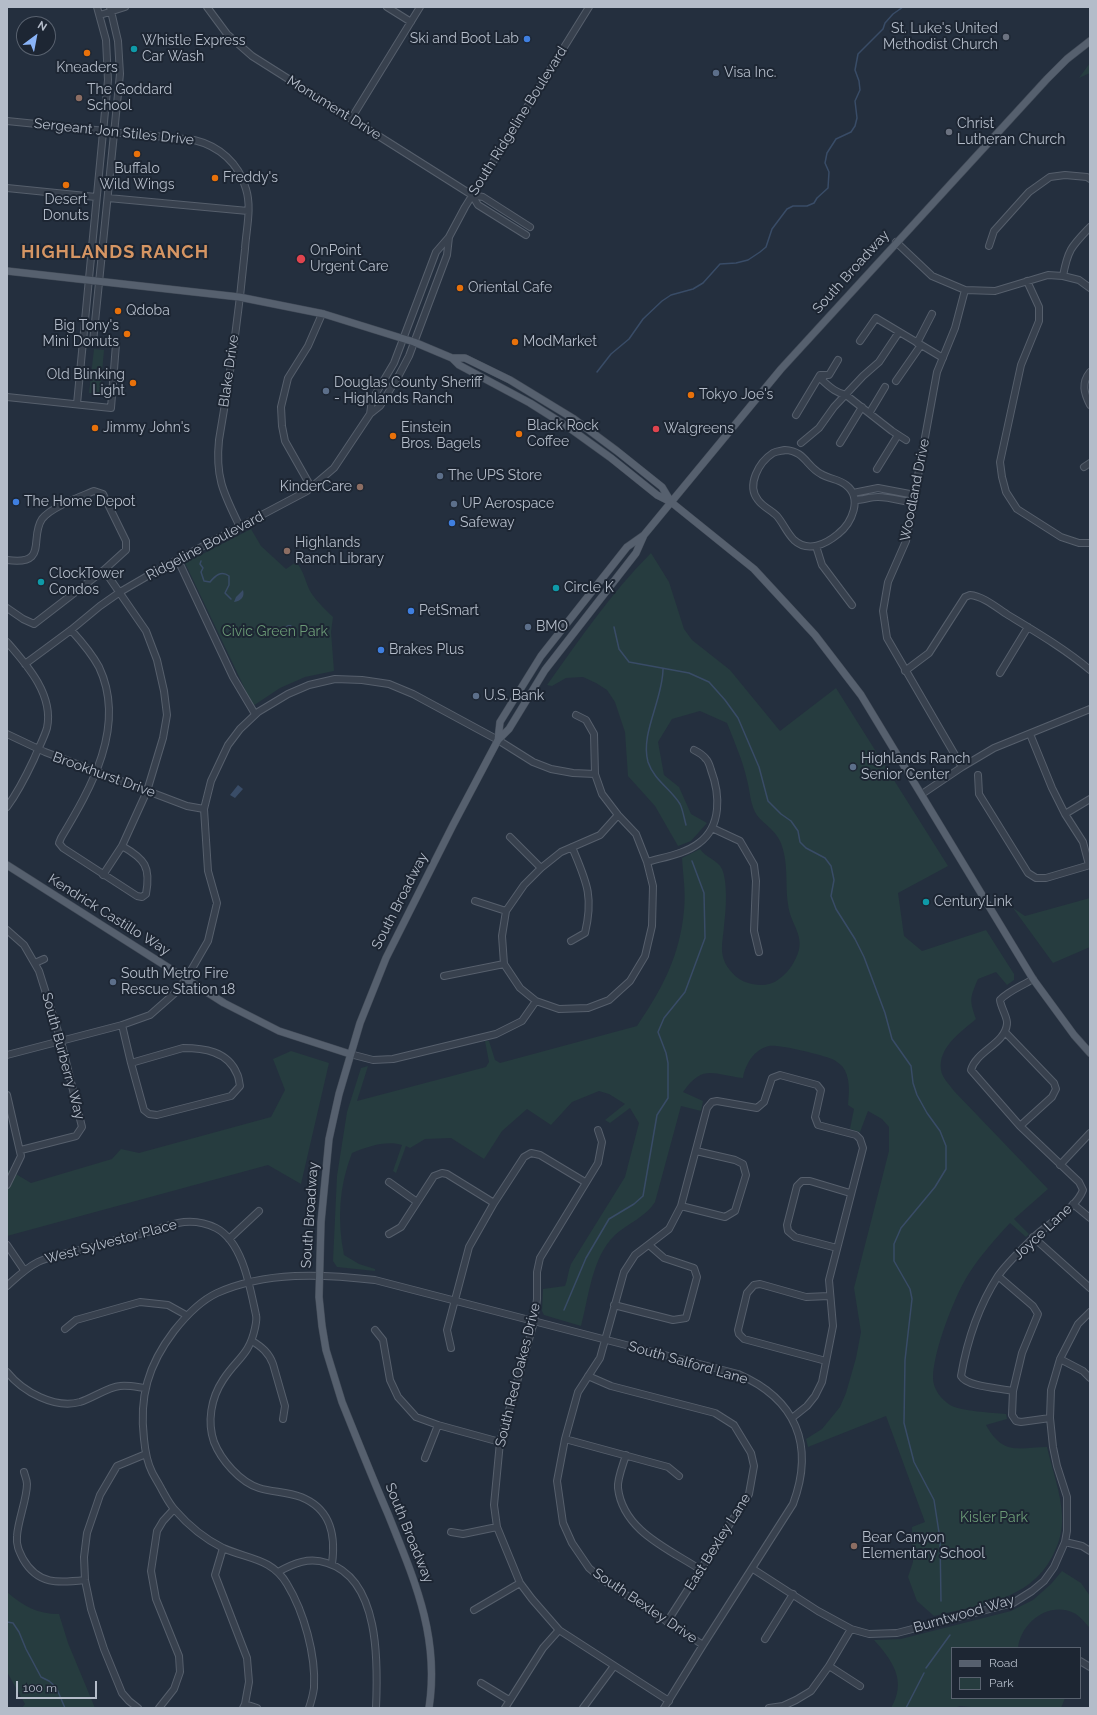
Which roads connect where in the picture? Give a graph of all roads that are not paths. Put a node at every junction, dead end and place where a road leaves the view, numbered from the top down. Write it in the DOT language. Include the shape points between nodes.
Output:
graph roads {
  1 [pos="97,7"];
  2 [pos="125,7"];
  3 [pos="207,7"];
  4 [pos="387,7"];
  5 [pos="420,7"];
  6 [pos="589,7"];
  7 [pos="110,10"];
  8 [pos="100,15"];
  9 [pos="411,22"];
  10 [pos="1090,41"];
  11 [pos="351,119"];
  12 [pos="7,121"];
  13 [pos="103,130"];
  14 [pos="115,131"];
  15 [pos="1090,179"];
  16 [pos="7,188"];
  17 [pos="472,195"];
  18 [pos="96,197"];
  19 [pos="108,198"];
  20 [pos="248,211"];
  21 [pos="530,227"];
  22 [pos="1090,227"];
  23 [pos="526,235"];
  24 [pos="449,237"];
  25 [pos="896,242"];
  26 [pos="988,246"];
  27 [pos="7,271"];
  28 [pos="1063,276"];
  29 [pos="87,280"];
  30 [pos="100,281"];
  31 [pos="1027,281"];
  32 [pos="1090,288"];
  33 [pos="965,290"];
  34 [pos="239,297"];
  35 [pos="322,314"];
  36 [pos="932,314"];
  37 [pos="899,332"];
  38 [pos="404,339"];
  39 [pos="860,341"];
  40 [pos="93,342"];
  41 [pos="414,342"];
  42 [pos="116,344"];
  43 [pos="919,344"];
  44 [pos="943,358"];
  45 [pos="838,360"];
  46 [pos="1090,372"];
  47 [pos="824,375"];
  48 [pos="896,381"];
  49 [pos="885,387"];
  50 [pos="846,395"];
  51 [pos="7,397"];
  52 [pos="77,404"];
  53 [pos="1090,405"];
  54 [pos="862,407"];
  55 [pos="870,412"];
  56 [pos="370,414"];
  57 [pos="796,415"];
  58 [pos="898,435"];
  59 [pos="906,440"];
  60 [pos="801,443"];
  61 [pos="840,443"];
  62 [pos="1090,463"];
  63 [pos="1084,467"];
  64 [pos="877,469"];
  65 [pos="311,487"];
  66 [pos="915,495"];
  67 [pos="854,497"];
  68 [pos="671,502"];
  69 [pos="914,503"];
  70 [pos="240,527"];
  71 [pos="644,535"];
  72 [pos="1090,543"];
  73 [pos="816,546"];
  74 [pos="7,560"];
  75 [pos="178,560"];
  76 [pos="104,570"];
  77 [pos="120,592"];
  78 [pos="852,605"];
  79 [pos="7,608"];
  80 [pos="1028,627"];
  81 [pos="71,630"];
  82 [pos="7,642"];
  83 [pos="25,664"];
  84 [pos="904,670"];
  85 [pos="1090,670"];
  86 [pos="1000,673"];
  87 [pos="1090,709"];
  88 [pos="255,714"];
  89 [pos="576,715"];
  90 [pos="7,734"];
  91 [pos="1030,734"];
  92 [pos="498,740"];
  93 [pos="38,749"];
  94 [pos="694,750"];
  95 [pos="962,767"];
  96 [pos="95,771"];
  97 [pos="595,774"];
  98 [pos="978,775"];
  99 [pos="147,791"];
  100 [pos="922,794"];
  101 [pos="1090,799"];
  102 [pos="7,807"];
  103 [pos="204,809"];
  104 [pos="1065,814"];
  105 [pos="618,815"];
  106 [pos="712,828"];
  107 [pos="510,837"];
  108 [pos="122,846"];
  109 [pos="572,847"];
  110 [pos="647,862"];
  111 [pos="7,865"];
  112 [pos="1089,865"];
  113 [pos="541,868"];
  114 [pos="103,875"];
  115 [pos="475,901"];
  116 [pos="506,912"];
  117 [pos="7,930"];
  118 [pos="571,941"];
  119 [pos="759,952"];
  120 [pos="44,959"];
  121 [pos="35,963"];
  122 [pos="504,964"];
  123 [pos="444,976"];
  124 [pos="186,979"];
  125 [pos="1033,979"];
  126 [pos="536,1001"];
  127 [pos="122,1025"];
  128 [pos="1005,1032"];
  129 [pos="61,1041"];
  130 [pos="1090,1053"];
  131 [pos="350,1054"];
  132 [pos="7,1055"];
  133 [pos="131,1063"];
  134 [pos="7,1095"];
  135 [pos="1020,1126"];
  136 [pos="598,1130"];
  137 [pos="1090,1133"];
  138 [pos="21,1150"];
  139 [pos="696,1151"];
  140 [pos="1060,1165"];
  141 [pos="388,1182"];
  142 [pos="585,1182"];
  143 [pos="7,1185"];
  144 [pos="850,1193"];
  145 [pos="417,1202"];
  146 [pos="494,1203"];
  147 [pos="1073,1204"];
  148 [pos="681,1206"];
  149 [pos="259,1211"];
  150 [pos="1090,1218"];
  151 [pos="389,1234"];
  152 [pos="1033,1237"];
  153 [pos="229,1239"];
  154 [pos="649,1244"];
  155 [pos="7,1246"];
  156 [pos="837,1248"];
  157 [pos="24,1270"];
  158 [pos="319,1276"];
  159 [pos="998,1276"];
  160 [pos="248,1282"];
  161 [pos="7,1286"];
  162 [pos="1090,1288"];
  163 [pos="829,1296"];
  164 [pos="454,1301"];
  165 [pos="614,1305"];
  166 [pos="1090,1312"];
  167 [pos="186,1315"];
  168 [pos="534,1322"];
  169 [pos="65,1329"];
  170 [pos="375,1330"];
  171 [pos="605,1340"];
  172 [pos="252,1341"];
  173 [pos="451,1348"];
  174 [pos="1060,1359"];
  175 [pos="826,1361"];
  176 [pos="7,1372"];
  177 [pos="588,1376"];
  178 [pos="1090,1378"];
  179 [pos="145,1388"];
  180 [pos="1013,1390"];
  181 [pos="792,1418"];
  182 [pos="1050,1418"];
  183 [pos="283,1419"];
  184 [pos="438,1425"];
  185 [pos="565,1439"];
  186 [pos="500,1442"];
  187 [pos="146,1454"];
  188 [pos="626,1455"];
  189 [pos="425,1458"];
  190 [pos="24,1472"];
  191 [pos="679,1476"];
  192 [pos="174,1509"];
  193 [pos="497,1527"];
  194 [pos="451,1532"];
  195 [pos="1065,1542"];
  196 [pos="223,1548"];
  197 [pos="1090,1551"];
  198 [pos="332,1564"];
  199 [pos="753,1569"];
  200 [pos="701,1570"];
  201 [pos="278,1572"];
  202 [pos="85,1580"];
  203 [pos="520,1583"];
  204 [pos="793,1594"];
  205 [pos="474,1610"];
  206 [pos="667,1622"];
  207 [pos="851,1629"];
  208 [pos="559,1630"];
  209 [pos="765,1639"];
  210 [pos="703,1645"];
  211 [pos="1081,1662"];
  212 [pos="614,1666"];
  213 [pos="829,1666"];
  214 [pos="1090,1667"];
  215 [pos="481,1683"];
  216 [pos="860,1686"];
  217 [pos="510,1700"];
  218 [pos="669,1701"];
  219 [pos="244,1706"];
  220 [pos="783,1707"];
  221 [pos="138,1708"];
  222 [pos="158,1708"];
  223 [pos="258,1708"];
  224 [pos="309,1708"];
  225 [pos="376,1708"];
  226 [pos="428,1708"];
  227 [pos="505,1708"];
  228 [pos="583,1708"];
  229 [pos="664,1708"];
  230 [pos="769,1708"];
  1 -- 8 [label="street"];
  2 -- 7 [label="street"];
  3 -- 11 [label="street, Monument Drive" via="222,30 243,50"];
  4 -- 9 [label="street"];
  5 -- 9 [label="street"];
  6 -- 17 [label="street, South Ridgeline Boulevard"];
  7 -- 8 [label="street"];
  7 -- 14 [label="street" via="120,63"];
  8 -- 13 [label="street" via="108,64"];
  9 -- 11 [label="street"];
  10 -- 25 [label="main road, South Broadway" via="1046,79"];
  11 -- 17 [label="street, Monument Drive"];
  12 -- 13 [label="street, Sergeant Jon Stiles Drive"];
  13 -- 14 [label="street, Sergeant Jon Stiles Drive"];
  13 -- 18 [label="street"];
  14 -- 19 [label="street"];
  14 -- 20 [label="street, Sergeant Jon Stiles Drive" via="194,140 217,149 228,157 242,178 248,196"];
  15 -- 26 [label="street" via="1065,175 1050,177 1029,192 999,225"];
  16 -- 18 [label="street"];
  17 -- 21 [label="street, Monument Drive" via="483,197"];
  17 -- 23 [label="street, Monument Drive" via="478,205"];
  17 -- 24 [label="street, South Ridgeline Boulevard"];
  18 -- 29 [label="street"];
  19 -- 20 [label="street"];
  19 -- 30 [label="street"];
  20 -- 34 [label="street, Blake Drive"];
  22 -- 28 [label="street" via="1071,247"];
  24 -- 38 [label="street, South Ridgeline Boulevard" via="436,252"];
  24 -- 41 [label="street, South Ridgeline Boulevard" via="447,255"];
  25 -- 33 [label="street" via="932,276"];
  25 -- 68 [label="main road, South Broadway" via="781,369"];
  27 -- 29 [label="main road"];
  28 -- 31 [label="street" via="1048,275"];
  28 -- 32 [label="street" via="1079,280"];
  29 -- 30 [label="main road"];
  29 -- 52 [label="street"];
  30 -- 34 [label="main road"];
  30 -- 40 [label="street"];
  31 -- 33 [label="street" via="995,291"];
  31 -- 72 [label="street" via="1038,307 1039,320 1021,366 1000,462 1002,477 1006,492 1018,509 1061,537 1079,543"];
  33 -- 44 [label="street, Woodland Drive" via="955,328"];
  34 -- 35 [label="main road"];
  34 -- 70 [label="street, Blake Drive" via="218,463 221,487"];
  35 -- 38 [label="main road"];
  35 -- 65 [label="street" via="308,346 288,378 281,413 283,434 287,444"];
  36 -- 43 [label="street"];
  37 -- 39 [label="street" via="876,318"];
  37 -- 43 [label="street"];
  37 -- 50 [label="street" via="879,362"];
  38 -- 41 [label="main road"];
  38 -- 56 [label="street, Ridgeline Boulevard" via="391,369 372,400"];
  41 -- 56 [label="street, Ridgeline Boulevard" via="400,375 380,406"];
  41 -- 68 [label="main road" via="452,358 459,365 512,392 568,427 657,495"];
  42 -- 52 [label="street" via="110,408"];
  43 -- 44 [label="street"];
  43 -- 48 [label="street"];
  44 -- 66 [label="street, Woodland Drive" via="937,372"];
  45 -- 47 [label="street"];
  46 -- 53 [label="street" via="1085,379 1085,395"];
  47 -- 50 [label="street" via="822,380 830,388"];
  47 -- 57 [label="street"];
  49 -- 55 [label="street"];
  50 -- 54 [label="street"];
  50 -- 60 [label="street" via="819,428"];
  51 -- 52 [label="street"];
  54 -- 55 [label="street"];
  54 -- 61 [label="street"];
  55 -- 58 [label="street"];
  56 -- 65 [label="street, Ridgeline Boulevard" via="334,468"];
  58 -- 59 [label="street"];
  58 -- 64 [label="street"];
  62 -- 63 [label="street"];
  65 -- 70 [label="street, Ridgeline Boulevard"];
  66 -- 67 [label="street" via="878,488"];
  66 -- 69 [label="street, Woodland Drive"];
  67 -- 69 [label="street" via="880,497"];
  67 -- 73 [label="street" via="855,509 841,532"];
  67 -- 73 [label="street" via="846,485 822,475 802,456 790,450 774,453 756,474 753,491 758,500 776,515 794,540 806,546"];
  68 -- 71 [label="main road, South Broadway"];
  68 -- 100 [label="main road" via="754,569 815,635 861,695"];
  69 -- 84 [label="street, Woodland Drive" via="906,541 888,582 883,611 887,638"];
  70 -- 75 [label="street, Ridgeline Boulevard"];
  71 -- 92 [label="main road, South Broadway" via="636,553 545,670 509,729"];
  71 -- 92 [label="main road, South Broadway" via="627,547 541,656 500,722"];
  73 -- 78 [label="street" via="822,565"];
  74 -- 76 [label="street" via="15,562 29,559 36,550 41,520 49,512 94,491 103,494 126,541 126,550"];
  75 -- 77 [label="street, Ridgeline Boulevard"];
  75 -- 88 [label="street" via="233,677"];
  76 -- 77 [label="street"];
  76 -- 79 [label="street" via="34,624"];
  77 -- 81 [label="street, Ridgeline Boulevard"];
  77 -- 99 [label="street" via="146,631 157,660 164,690 167,715"];
  80 -- 84 [label="street" via="981,598 970,595 965,597 929,653"];
  80 -- 85 [label="street"];
  80 -- 86 [label="street"];
  81 -- 83 [label="street, Ridgeline Boulevard"];
  81 -- 96 [label="street" via="98,666 106,686 109,730"];
  82 -- 83 [label="street"];
  83 -- 93 [label="street" via="44,692 48,715"];
  84 -- 95 [label="street, Woodland Drive"];
  87 -- 91 [label="street"];
  88 -- 92 [label="street" via="276,700 309,685 335,680 362,680 389,684 414,694"];
  88 -- 103 [label="street" via="240,729 218,763"];
  89 -- 97 [label="street" via="586,720 594,734"];
  90 -- 93 [label="street, Brookhurst Drive"];
  91 -- 95 [label="street" via="994,748"];
  91 -- 104 [label="street"];
  92 -- 97 [label="street" via="533,762 551,769"];
  92 -- 131 [label="main road, South Broadway" via="386,958"];
  93 -- 96 [label="street, Brookhurst Drive"];
  93 -- 102 [label="street" via="24,780"];
  94 -- 106 [label="street" via="707,759 714,779 717,795"];
  95 -- 100 [label="street"];
  96 -- 99 [label="street, Brookhurst Drive"];
  96 -- 114 [label="street" via="85,798 59,843"];
  97 -- 105 [label="street" via="602,794"];
  98 -- 112 [label="street" via="979,794 1028,873 1036,878 1046,878"];
  99 -- 103 [label="street, Brookhurst Drive" via="187,806"];
  99 -- 108 [label="street"];
  100 -- 125 [label="main road"];
  101 -- 104 [label="street"];
  103 -- 124 [label="street" via="208,871 217,904 208,941"];
  104 -- 112 [label="street" via="1083,842"];
  105 -- 109 [label="street" via="600,835"];
  105 -- 110 [label="street" via="636,834"];
  106 -- 110 [label="street" via="692,848"];
  106 -- 119 [label="street" via="740,841 754,865 754,931"];
  107 -- 113 [label="street"];
  108 -- 114 [label="street"];
  108 -- 114 [label="street" via="143,860 148,880 146,894 142,897 137,896"];
  109 -- 113 [label="street" via="561,852"];
  109 -- 118 [label="street" via="588,886 590,914 585,933"];
  110 -- 126 [label="street" via="653,886 652,926 645,956 630,981 610,1000 588,1008 560,1009"];
  111 -- 124 [label="main road, Kendrick Castillo Way"];
  113 -- 116 [label="street" via="524,884"];
  115 -- 116 [label="street"];
  116 -- 122 [label="street" via="502,936"];
  117 -- 121 [label="street, South Burberry Way" via="24,945"];
  120 -- 121 [label="street"];
  121 -- 129 [label="street, South Burberry Way"];
  122 -- 123 [label="street"];
  122 -- 126 [label="street" via="520,988"];
  124 -- 127 [label="street" via="175,993 150,1015"];
  124 -- 131 [label="main road, Kendrick Castillo Way" via="224,1004 261,1023"];
  125 -- 128 [label="street" via="1000,1000 1001,1009 1008,1022"];
  125 -- 130 [label="main road"];
  126 -- 131 [label="street" via="522,1021 496,1034 393,1059 373,1060"];
  127 -- 129 [label="street"];
  127 -- 133 [label="street"];
  128 -- 135 [label="street" via="973,1062 971,1070"];
  128 -- 135 [label="street" via="1056,1088 1052,1098"];
  129 -- 132 [label="street"];
  129 -- 138 [label="street, South Burberry Way" via="82,1127 76,1136"];
  131 -- 158 [label="main road, South Broadway" via="329,1140"];
  133 -- 133 [label="street" via="144,1110 149,1114 157,1115 230,1096 240,1086 238,1074 227,1060 203,1048 183,1048"];
  134 -- 138 [label="street"];
  135 -- 140 [label="street"];
  136 -- 142 [label="street, South Red Oakes Drive" via="602,1142 598,1163"];
  137 -- 140 [label="street"];
  138 -- 143 [label="street" via="21,1156"];
  139 -- 144 [label="street, South Bexley Drive" via="707,1108 712,1102 717,1100 757,1108 764,1102 772,1078 780,1075 800,1080 817,1085 821,1090 815,1117 818,1125 856,1135 860,1139 863,1148"];
  139 -- 148 [label="street, South Bexley Drive"];
  139 -- 148 [label="street" via="735,1160 743,1164 746,1175 735,1211 724,1217"];
  140 -- 147 [label="street, Joyce Lane" via="1079,1182 1083,1190"];
  141 -- 145 [label="street"];
  142 -- 146 [label="street" via="540,1155 531,1153 524,1157"];
  142 -- 168 [label="street, South Red Oakes Drive" via="540,1258"];
  144 -- 156 [label="street"];
  144 -- 156 [label="street" via="802,1181 797,1186 789,1219 788,1231 795,1237"];
  145 -- 146 [label="street" via="434,1176 447,1174"];
  145 -- 151 [label="street" via="401,1227"];
  146 -- 164 [label="street" via="469,1247"];
  147 -- 150 [label="street"];
  147 -- 152 [label="street, Joyce Lane"];
  148 -- 154 [label="street, South Bexley Drive" via="669,1228"];
  149 -- 153 [label="street"];
  152 -- 159 [label="street, Joyce Lane"];
  152 -- 162 [label="street"];
  153 -- 157 [label="street, West Sylvestor Place" via="216,1228 197,1222 183,1222 40,1262"];
  153 -- 160 [label="street, West Sylvestor Place" via="242,1261"];
  154 -- 165 [label="street, South Bexley Drive" via="635,1255 627,1266"];
  154 -- 165 [label="street" via="664,1258 694,1268 697,1277 686,1318 673,1320"];
  155 -- 157 [label="street"];
  156 -- 163 [label="street" via="829,1280"];
  157 -- 161 [label="street, West Sylvestor Place"];
  158 -- 160 [label="street, South Salford Lane" via="283,1277"];
  158 -- 164 [label="street, South Salford Lane" via="375,1280"];
  158 -- 226 [label="main road, South Broadway" via="322,1326 334,1378 408,1561 421,1600 428,1632 430,1658"];
  159 -- 180 [label="street" via="1033,1306 1038,1314 1022,1353"];
  159 -- 180 [label="street, Joyce Lane" via="974,1322 965,1350 961,1376 964,1381 971,1383"];
  160 -- 167 [label="street, South Salford Lane" via="216,1294"];
  160 -- 172 [label="street, West Sylvestor Place" via="257,1318"];
  163 -- 175 [label="street" via="833,1326"];
  163 -- 175 [label="street" via="806,1297 760,1284 754,1285 748,1292 738,1330 744,1339"];
  164 -- 168 [label="street, South Salford Lane"];
  164 -- 173 [label="street" via="447,1330"];
  165 -- 171 [label="street, South Bexley Drive"];
  166 -- 174 [label="street, Burntwood Way" via="1078,1324"];
  167 -- 169 [label="street" via="168,1305 140,1302 76,1320"];
  167 -- 179 [label="street, South Salford Lane" via="164,1344"];
  168 -- 171 [label="street, South Salford Lane"];
  168 -- 186 [label="street, South Red Oakes Drive"];
  170 -- 184 [label="street" via="383,1340 390,1380 398,1397 416,1417"];
  171 -- 177 [label="street, South Bexley Drive" via="600,1358"];
  171 -- 181 [label="street, South Salford Lane" via="738,1374 766,1389 777,1398"];
  172 -- 183 [label="street" via="262,1347 273,1364 285,1406"];
  172 -- 198 [label="street, West Sylvestor Place" via="223,1379 215,1394 210,1417 214,1441 224,1462 245,1480 258,1488 300,1496 321,1511 334,1535"];
  174 -- 178 [label="street" via="1083,1370"];
  174 -- 182 [label="street, Burntwood Way" via="1051,1390"];
  175 -- 181 [label="street" via="816,1396"];
  176 -- 179 [label="street" via="29,1392 46,1400 61,1402 79,1402 120,1386"];
  177 -- 185 [label="street, South Bexley Drive" via="578,1392"];
  177 -- 200 [label="street, East Bexley Lane" via="611,1386 715,1413 734,1425 744,1440 754,1466 749,1494"];
  179 -- 187 [label="street, South Salford Lane" via="141,1418"];
  180 -- 182 [label="street" via="1012,1415 1016,1421"];
  181 -- 199 [label="street, South Salford Lane" via="803,1455 799,1488 793,1504"];
  182 -- 195 [label="street, Burntwood Way" via="1057,1466 1067,1497"];
  184 -- 186 [label="street"];
  184 -- 189 [label="street"];
  185 -- 188 [label="street"];
  185 -- 206 [label="street, South Bexley Drive" via="557,1481 562,1517 572,1544 589,1568 603,1580"];
  186 -- 193 [label="street, South Red Oakes Drive" via="494,1505"];
  187 -- 192 [label="street, South Salford Lane" via="151,1471"];
  187 -- 202 [label="street" via="117,1466 100,1494 87,1533"];
  188 -- 191 [label="street" via="668,1466"];
  188 -- 200 [label="street" via="618,1487 628,1516 642,1533"];
  190 -- 202 [label="street" via="27,1484 17,1548 33,1573 46,1580"];
  192 -- 196 [label="street, South Salford Lane" via="196,1530"];
  192 -- 222 [label="street" via="157,1531 151,1571 156,1599 179,1656 180,1672 174,1689"];
  193 -- 194 [label="street" via="463,1534"];
  193 -- 203 [label="street, South Red Oakes Drive"];
  195 -- 197 [label="street"];
  195 -- 207 [label="street, Burntwood Way" via="1054,1567 1044,1581 1013,1603 897,1633 869,1634"];
  196 -- 201 [label="street, South Salford Lane" via="268,1564"];
  196 -- 219 [label="street" via="215,1575 247,1658 249,1682"];
  198 -- 201 [label="street" via="305,1560"];
  198 -- 225 [label="street" via="348,1574 360,1590 369,1610 378,1668"];
  199 -- 204 [label="street, Burntwood Way"];
  199 -- 210 [label="street, South Salford Lane"];
  200 -- 206 [label="street, East Bexley Lane"];
  201 -- 224 [label="street" via="297,1606 312,1653 314,1689"];
  202 -- 221 [label="street" via="91,1609 117,1683 125,1697"];
  203 -- 205 [label="street"];
  203 -- 208 [label="street, South Red Oakes Drive"];
  204 -- 207 [label="street, Burntwood Way"];
  204 -- 209 [label="street"];
  206 -- 210 [label="street, South Bexley Drive"];
  207 -- 213 [label="street"];
  208 -- 212 [label="street, South Red Oakes Drive"];
  208 -- 217 [label="street" via="543,1648"];
  210 -- 218 [label="street, South Salford Lane"];
  211 -- 214 [label="street"];
  212 -- 218 [label="street, South Red Oakes Drive"];
  212 -- 228 [label="street"];
  213 -- 216 [label="street"];
  213 -- 220 [label="street" via="811,1691"];
  215 -- 217 [label="street"];
  217 -- 227 [label="street"];
  218 -- 229 [label="street, South Salford Lane"];
  219 -- 223 [label="street"];
  220 -- 230 [label="street"];
}
